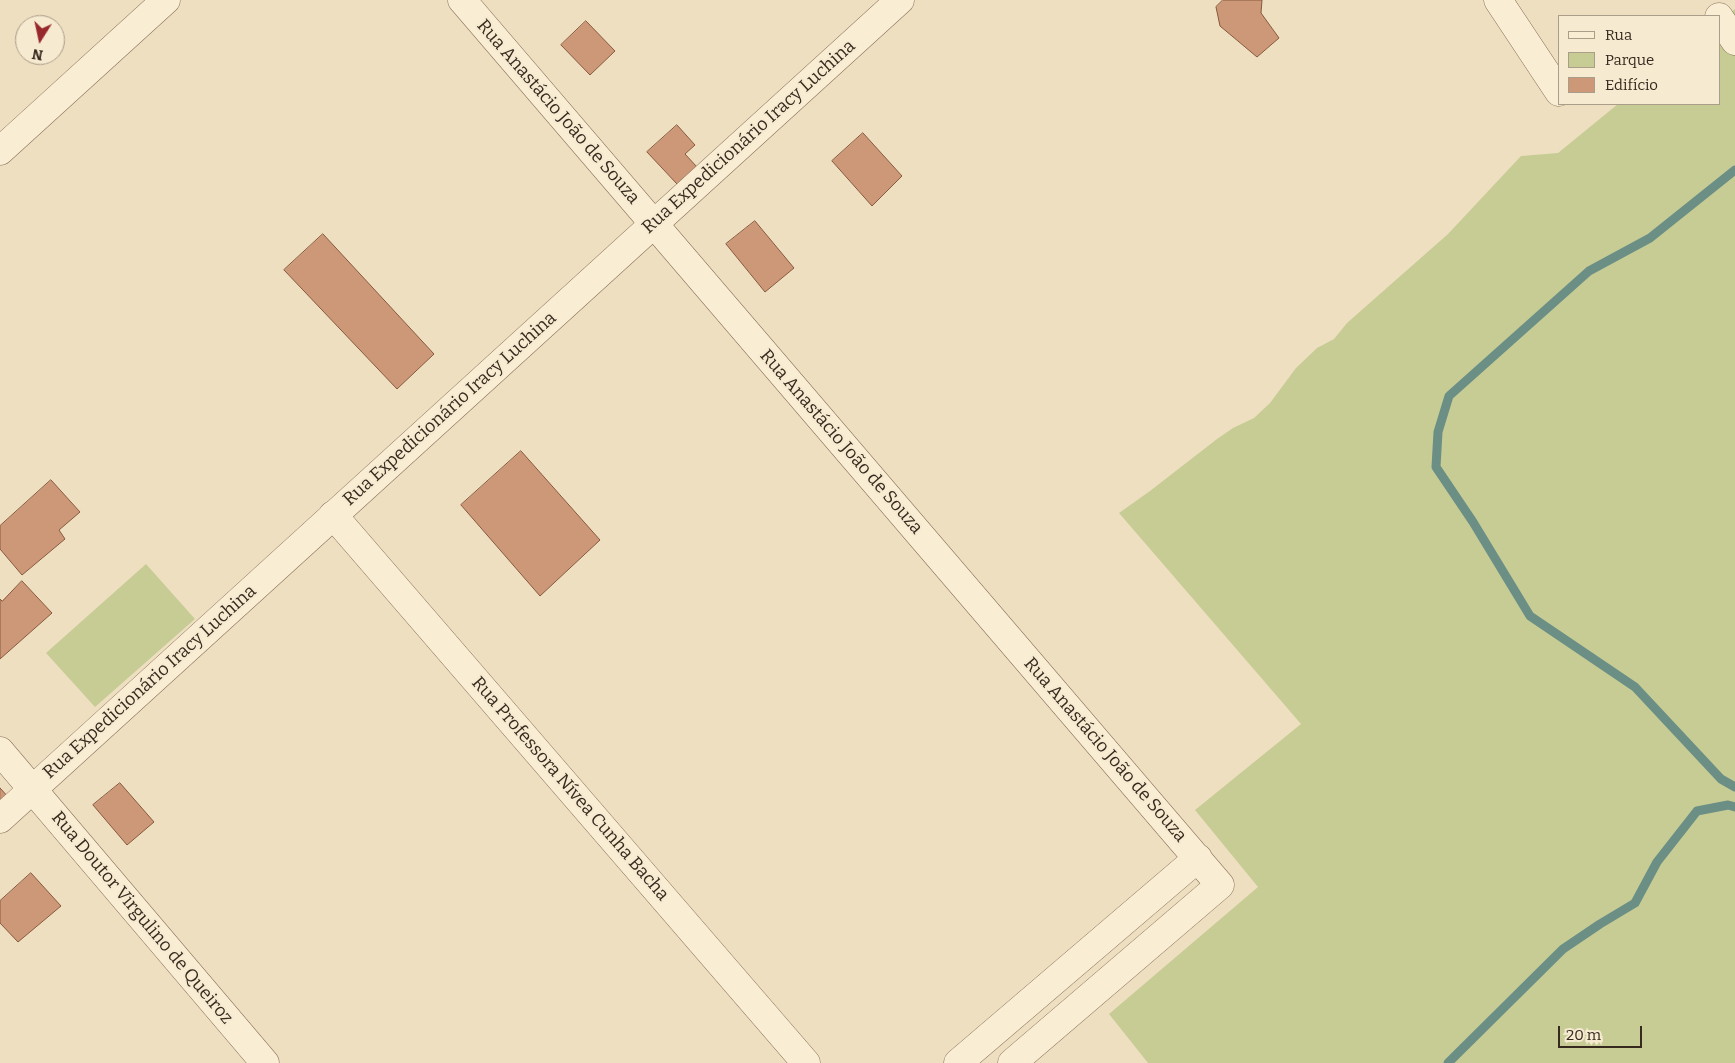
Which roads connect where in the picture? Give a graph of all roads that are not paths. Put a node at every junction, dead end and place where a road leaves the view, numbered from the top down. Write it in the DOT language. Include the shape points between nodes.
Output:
graph roads {
  1 [pos="166,0"];
  2 [pos="462,0"];
  3 [pos="900,0"];
  4 [pos="1498,0"];
  5 [pos="1707,0"];
  6 [pos="1717,15"];
  7 [pos="1720,20"];
  8 [pos="1735,41"];
  9 [pos="1558,90"];
  10 [pos="0,151"];
  11 [pos="654,224"];
  12 [pos="333,515"];
  13 [pos="0,751"];
  14 [pos="32,789"];
  15 [pos="0,819"];
  16 [pos="1198,858"];
  17 [pos="265,1063"];
  18 [pos="806,1063"];
  19 [pos="958,1063"];
  20 [pos="1012,1063"];
  1 -- 10 [label="street"];
  2 -- 11 [label="street, Rua Anastácio João de Souza"];
  3 -- 11 [label="street, Rua Expedicionário Iracy Luchina"];
  4 -- 9 [label="street"];
  5 -- 6 [label="street"];
  7 -- 8 [label="street"];
  11 -- 12 [label="street, Rua Expedicionário Iracy Luchina"];
  11 -- 16 [label="street, Rua Anastácio João de Souza"];
  12 -- 14 [label="street, Rua Expedicionário Iracy Luchina"];
  12 -- 18 [label="street, Rua Professora Nívea Cunha Bacha"];
  13 -- 14 [label="street, Rua Doutor Virgulino de Queiroz"];
  14 -- 15 [label="street, Rua Expedicionário Iracy Luchina"];
  14 -- 17 [label="street, Rua Doutor Virgulino de Queiroz"];
  16 -- 19 [label="street"];
  16 -- 20 [label="street, Rua Anastácio João de Souza" via="1220,884"];
}
